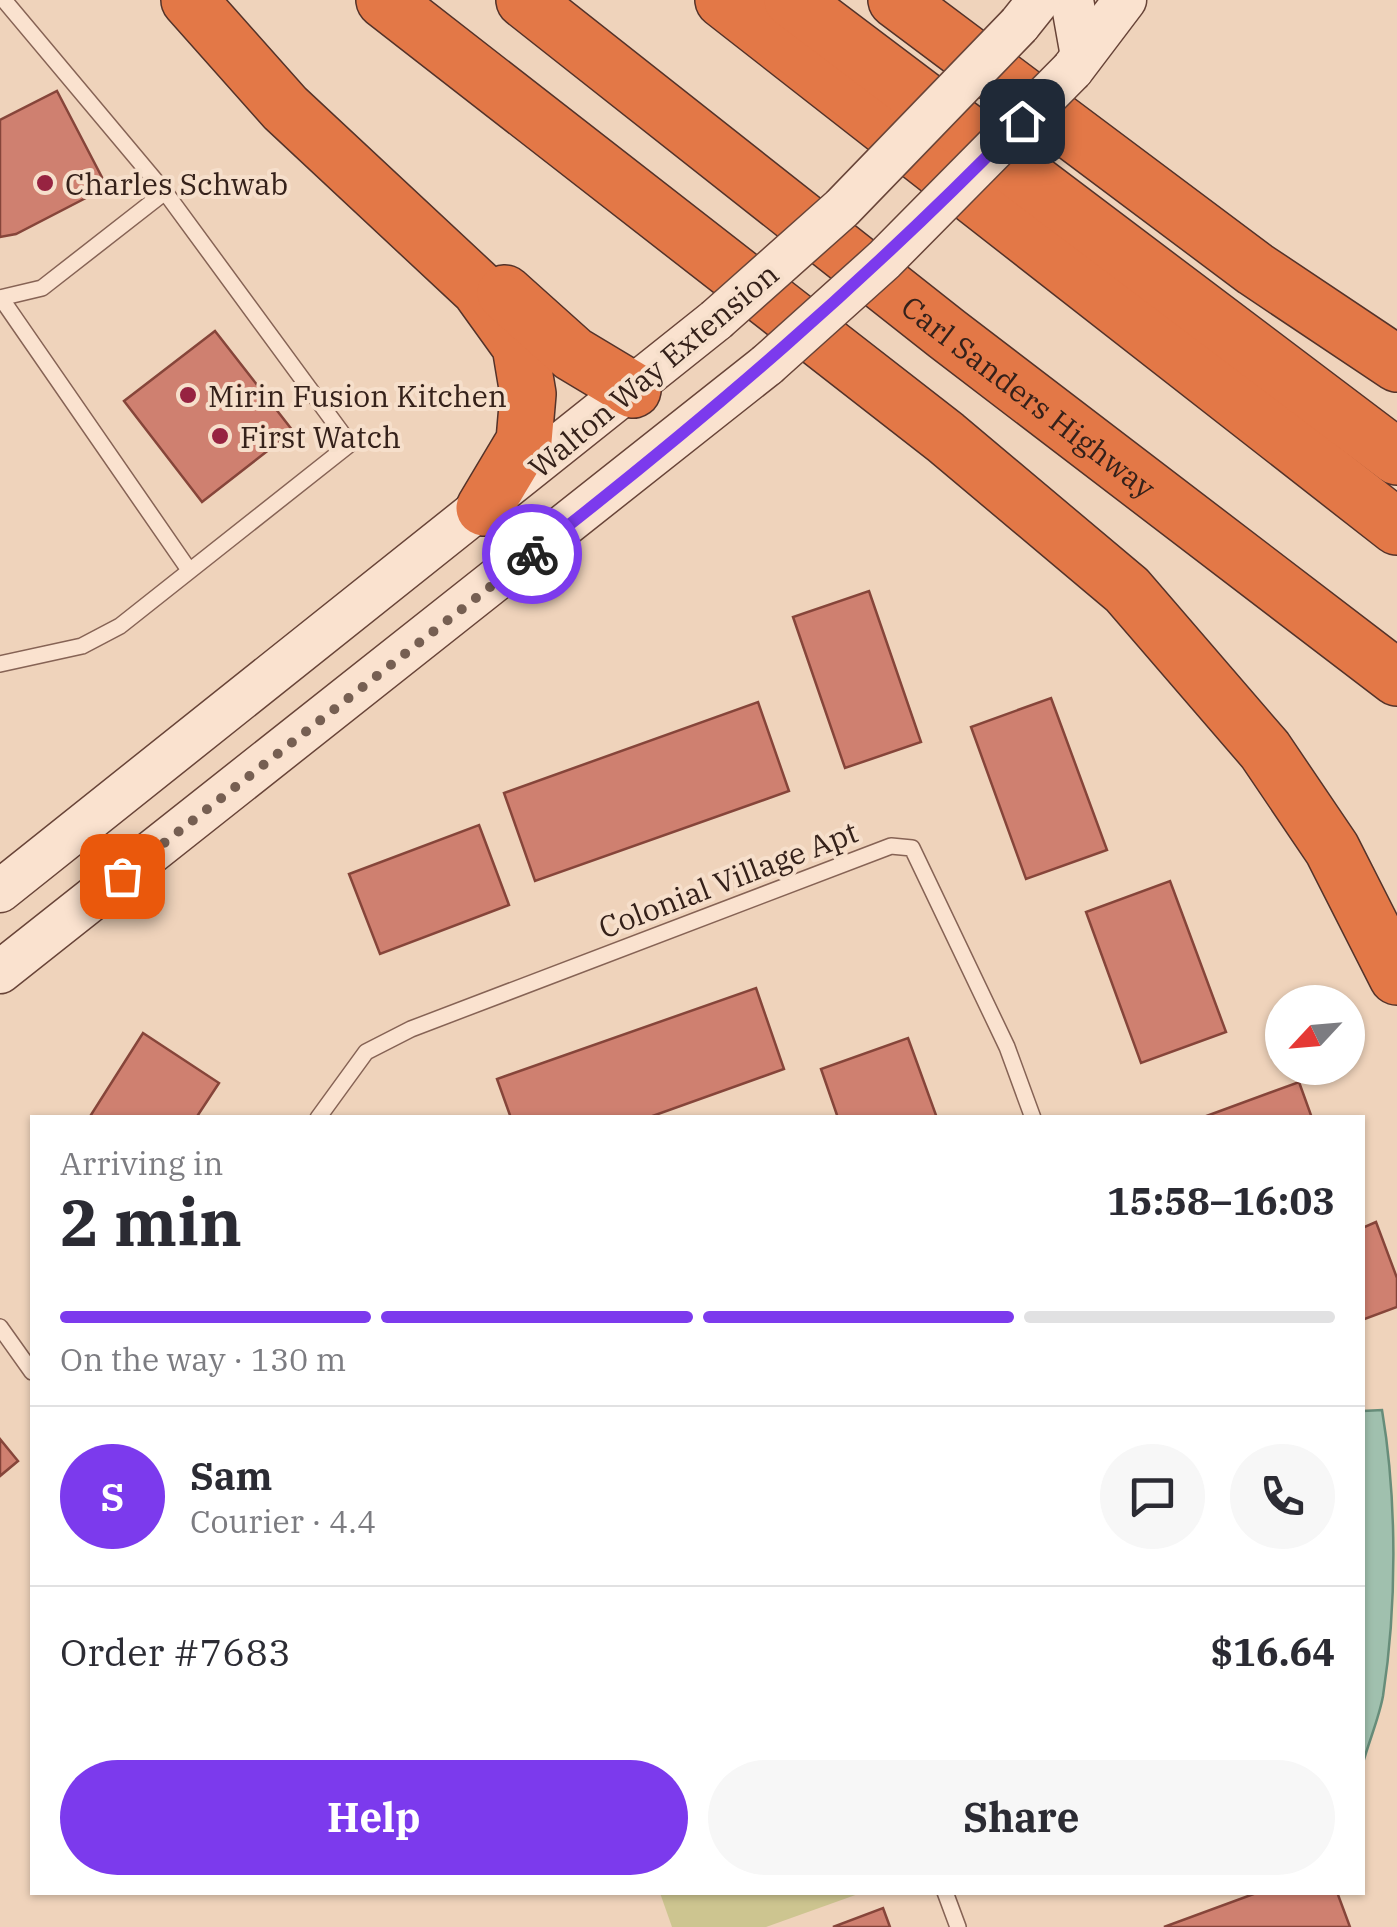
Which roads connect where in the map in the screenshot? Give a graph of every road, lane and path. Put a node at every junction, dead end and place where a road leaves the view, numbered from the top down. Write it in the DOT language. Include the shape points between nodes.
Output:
graph roads {
  1 [pos="4,0"];
  2 [pos="384,0"];
  3 [pos="524,0"];
  4 [pos="723,0"];
  5 [pos="792,0"];
  6 [pos="896,0"];
  7 [pos="1072,0"];
  8 [pos="1125,0"];
  9 [pos="1029,12"];
  10 [pos="204,15"];
  11 [pos="1077,63"];
  12 [pos="164,192"];
  13 [pos="0,298"];
  14 [pos="1397,364"];
  15 [pos="633,390"];
  16 [pos="701,422"];
  17 [pos="1397,457"];
  18 [pos="484,508"];
  19 [pos="1397,527"];
  20 [pos="189,570"];
  21 [pos="0,664"];
  22 [pos="1397,678"];
  23 [pos="0,891"];
  24 [pos="0,972"];
  25 [pos="1397,977"];
  26 [pos="320,1115"];
  27 [pos="1032,1115"];
  28 [pos="0,1327"];
  29 [pos="30,1369"];
  30 [pos="945,1895"];
  31 [pos="958,1927"];
  1 -- 12 [label="lane"];
  2 -- 25 [label="highway" via="944,437 1127,590 1265,750 1332,850"];
  3 -- 22 [label="highway, Carl Sanders Highway"];
  4 -- 19 [label="highway"];
  5 -- 17 [label="highway"];
  6 -- 14 [label="highway" via="1255,269"];
  7 -- 11 [label="main road"];
  8 -- 11 [label="main road"];
  9 -- 15 [label="main road, Walton Way Extension, bridge" via="842,208"];
  10 -- 15 [label="highway" via="535,322"];
  10 -- 18 [label="highway" via="285,108 478,290 520,346 528,394 524,441"];
  11 -- 16 [label="main road, bridge" via="884,260"];
  12 -- 13 [label="lane" via="42,288"];
  12 -- 20 [label="lane" via="350,444"];
  13 -- 20 [label="lane"];
  15 -- 16 [label="main road"];
  15 -- 18 [label="main road, Walton Way Extension"];
  16 -- 24 [label="main road"];
  18 -- 23 [label="main road, Walton Way Extension"];
  20 -- 21 [label="lane" via="120,626 82,646"];
  26 -- 27 [label="lane, Colonial Village Apt" via="366,1052 410,1029 890,846 912,848"];
  28 -- 29 [label="lane"];
  30 -- 31 [label="lane"];
}
